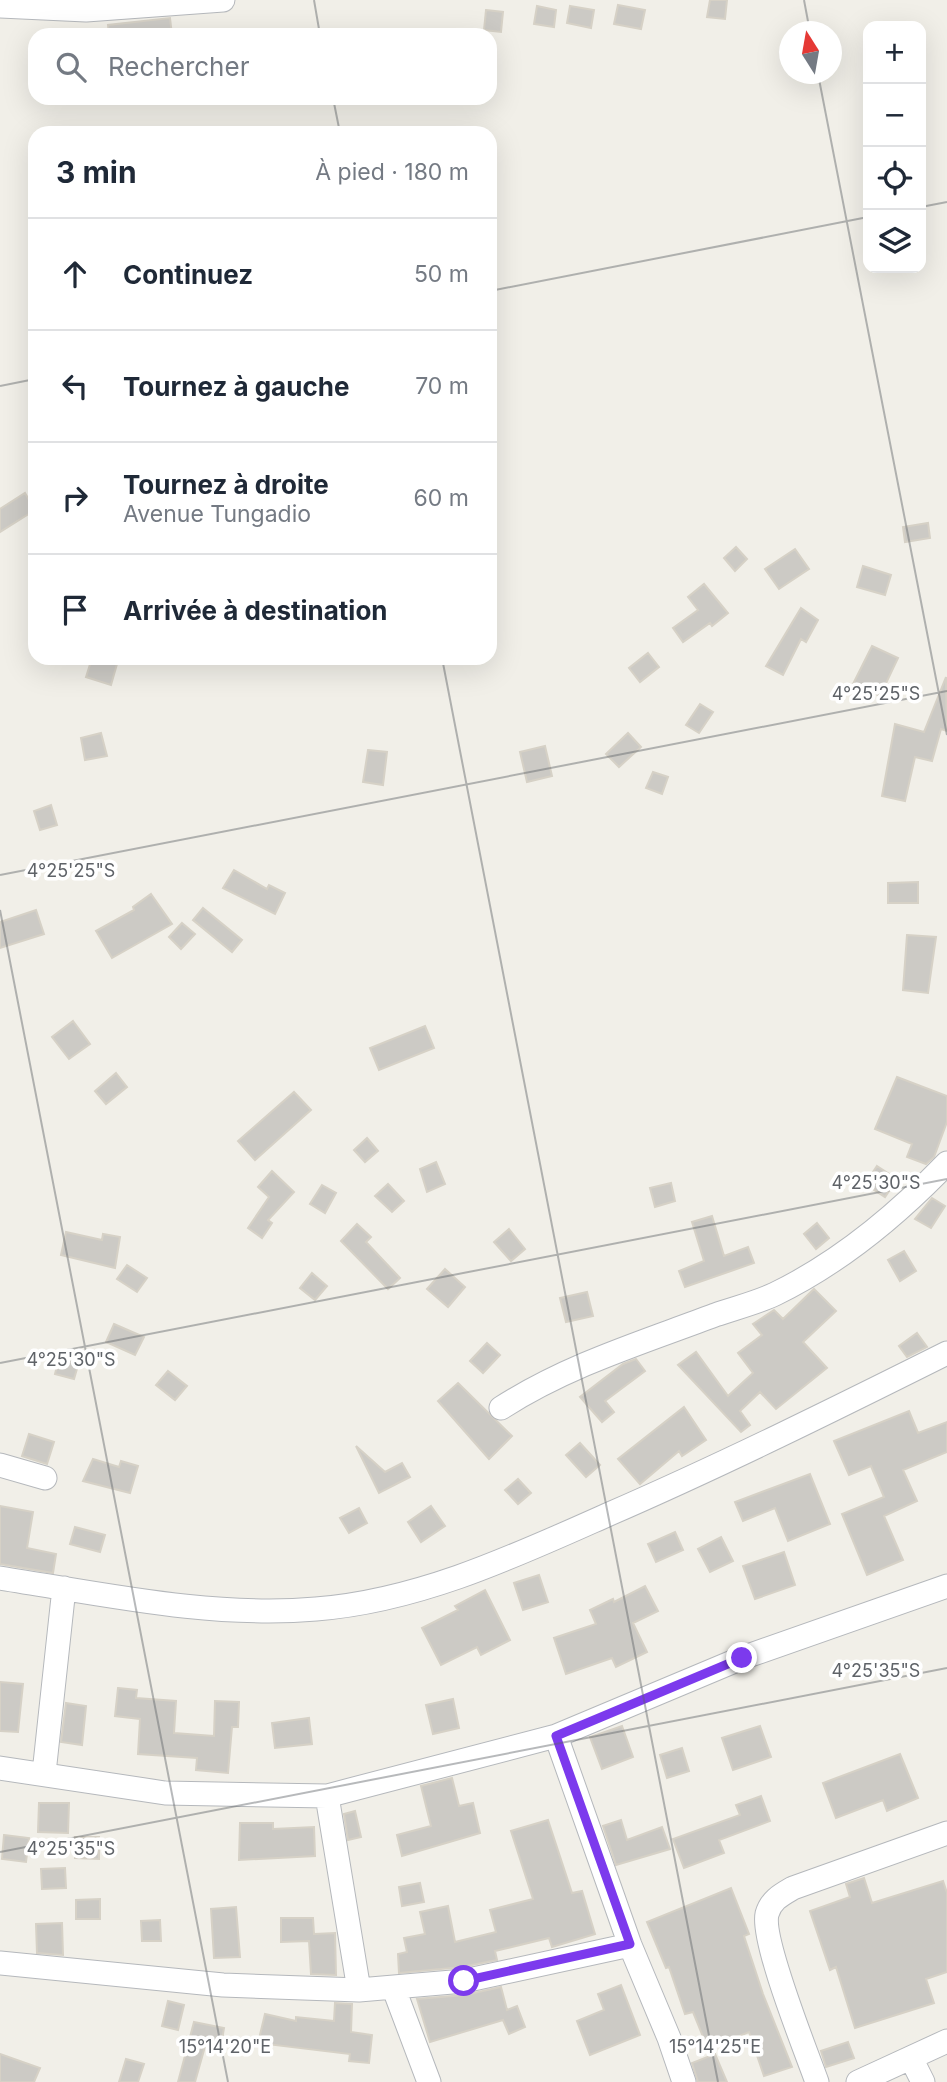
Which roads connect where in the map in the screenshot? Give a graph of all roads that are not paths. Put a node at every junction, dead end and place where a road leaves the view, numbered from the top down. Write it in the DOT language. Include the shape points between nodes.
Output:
graph roads {
  1 [pos="223,0"];
  2 [pos="0,6"];
  3 [pos="947,1163"];
  4 [pos="947,1353"];
  5 [pos="501,1408"];
  6 [pos="0,1465"];
  7 [pos="45,1478"];
  8 [pos="0,1578"];
  9 [pos="947,1586"];
  10 [pos="64,1588"];
  11 [pos="556,1736"];
  12 [pos="0,1768"];
  13 [pos="44,1773"];
  14 [pos="327,1797"];
  15 [pos="947,1833"];
  16 [pos="630,1944"];
  17 [pos="0,1963"];
  18 [pos="394,1989"];
  19 [pos="359,1990"];
  20 [pos="947,2041"];
  21 [pos="911,2058"];
  22 [pos="429,2082"];
  23 [pos="684,2082"];
  24 [pos="817,2082"];
  25 [pos="858,2082"];
  26 [pos="923,2082"];
  1 -- 2 [label="street" via="86,10"];
  3 -- 5 [label="street" via="910,1202 860,1242 774,1294 573,1367"];
  4 -- 10 [label="street" via="691,1478 491,1567 395,1595 317,1609 227,1610"];
  6 -- 7 [label="street"];
  8 -- 10 [label="street"];
  9 -- 11 [label="street" via="742,1658"];
  10 -- 13 [label="street"];
  11 -- 14 [label="street"];
  11 -- 16 [label="street"];
  12 -- 13 [label="street"];
  13 -- 14 [label="street" via="166,1793"];
  14 -- 19 [label="street"];
  15 -- 24 [label="street" via="793,1888 772,1901 766,1917 772,1951"];
  16 -- 18 [label="street" via="464,1981"];
  16 -- 23 [label="street"];
  17 -- 19 [label="street" via="223,1985"];
  18 -- 19 [label="street"];
  18 -- 22 [label="street"];
  20 -- 21 [label="street"];
  21 -- 25 [label="street"];
  21 -- 26 [label="street"];
}
